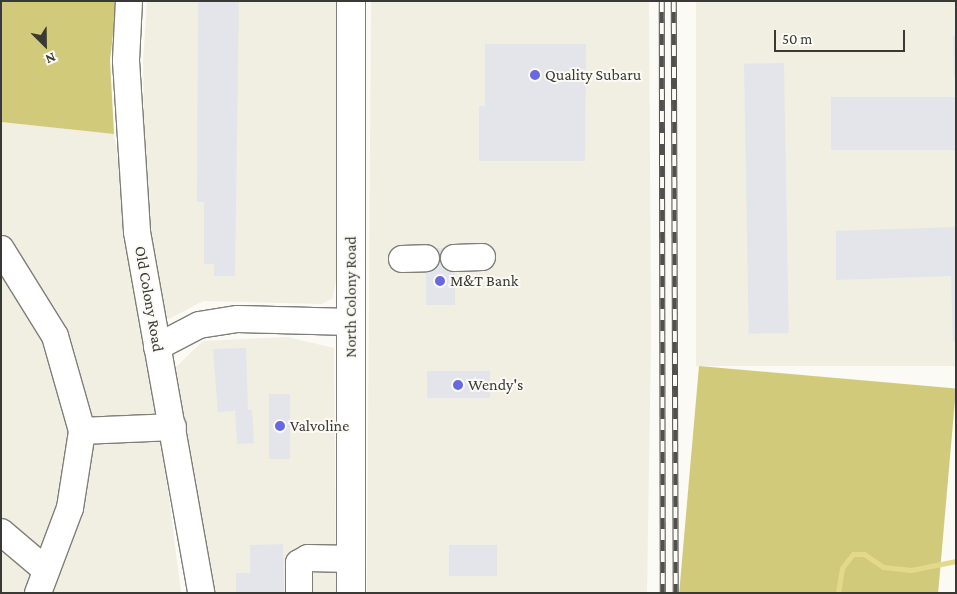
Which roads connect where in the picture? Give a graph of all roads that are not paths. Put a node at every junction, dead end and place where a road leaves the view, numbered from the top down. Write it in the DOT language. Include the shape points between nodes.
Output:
graph roads {
  1 [pos="129,1"];
  2 [pos="351,1"];
  3 [pos="1,249"];
  4 [pos="482,257"];
  5 [pos="454,258"];
  6 [pos="351,322"];
  7 [pos="157,347"];
  8 [pos="173,427"];
  9 [pos="82,431"];
  10 [pos="1,532"];
  11 [pos="350,559"];
  12 [pos="42,581"];
  13 [pos="201,593"];
  14 [pos="299,593"];
  15 [pos="350,593"];
  1 -- 7 [label="street, Old Colony Road" via="126,61 137,232"];
  2 -- 6 [label="main road, North Colony Road"];
  3 -- 9 [label="street" via="55,336"];
  4 -- 5 [label="street"];
  6 -- 7 [label="street" via="238,319 199,325"];
  6 -- 11 [label="main road, North Colony Road"];
  7 -- 8 [label="street, Old Colony Road"];
  8 -- 9 [label="street"];
  8 -- 13 [label="street, Old Colony Road"];
  9 -- 12 [label="street" via="70,508"];
  10 -- 12 [label="street"];
  11 -- 14 [label="street" via="308,558 300,563"];
  11 -- 15 [label="main road, North Colony Road"];
}
